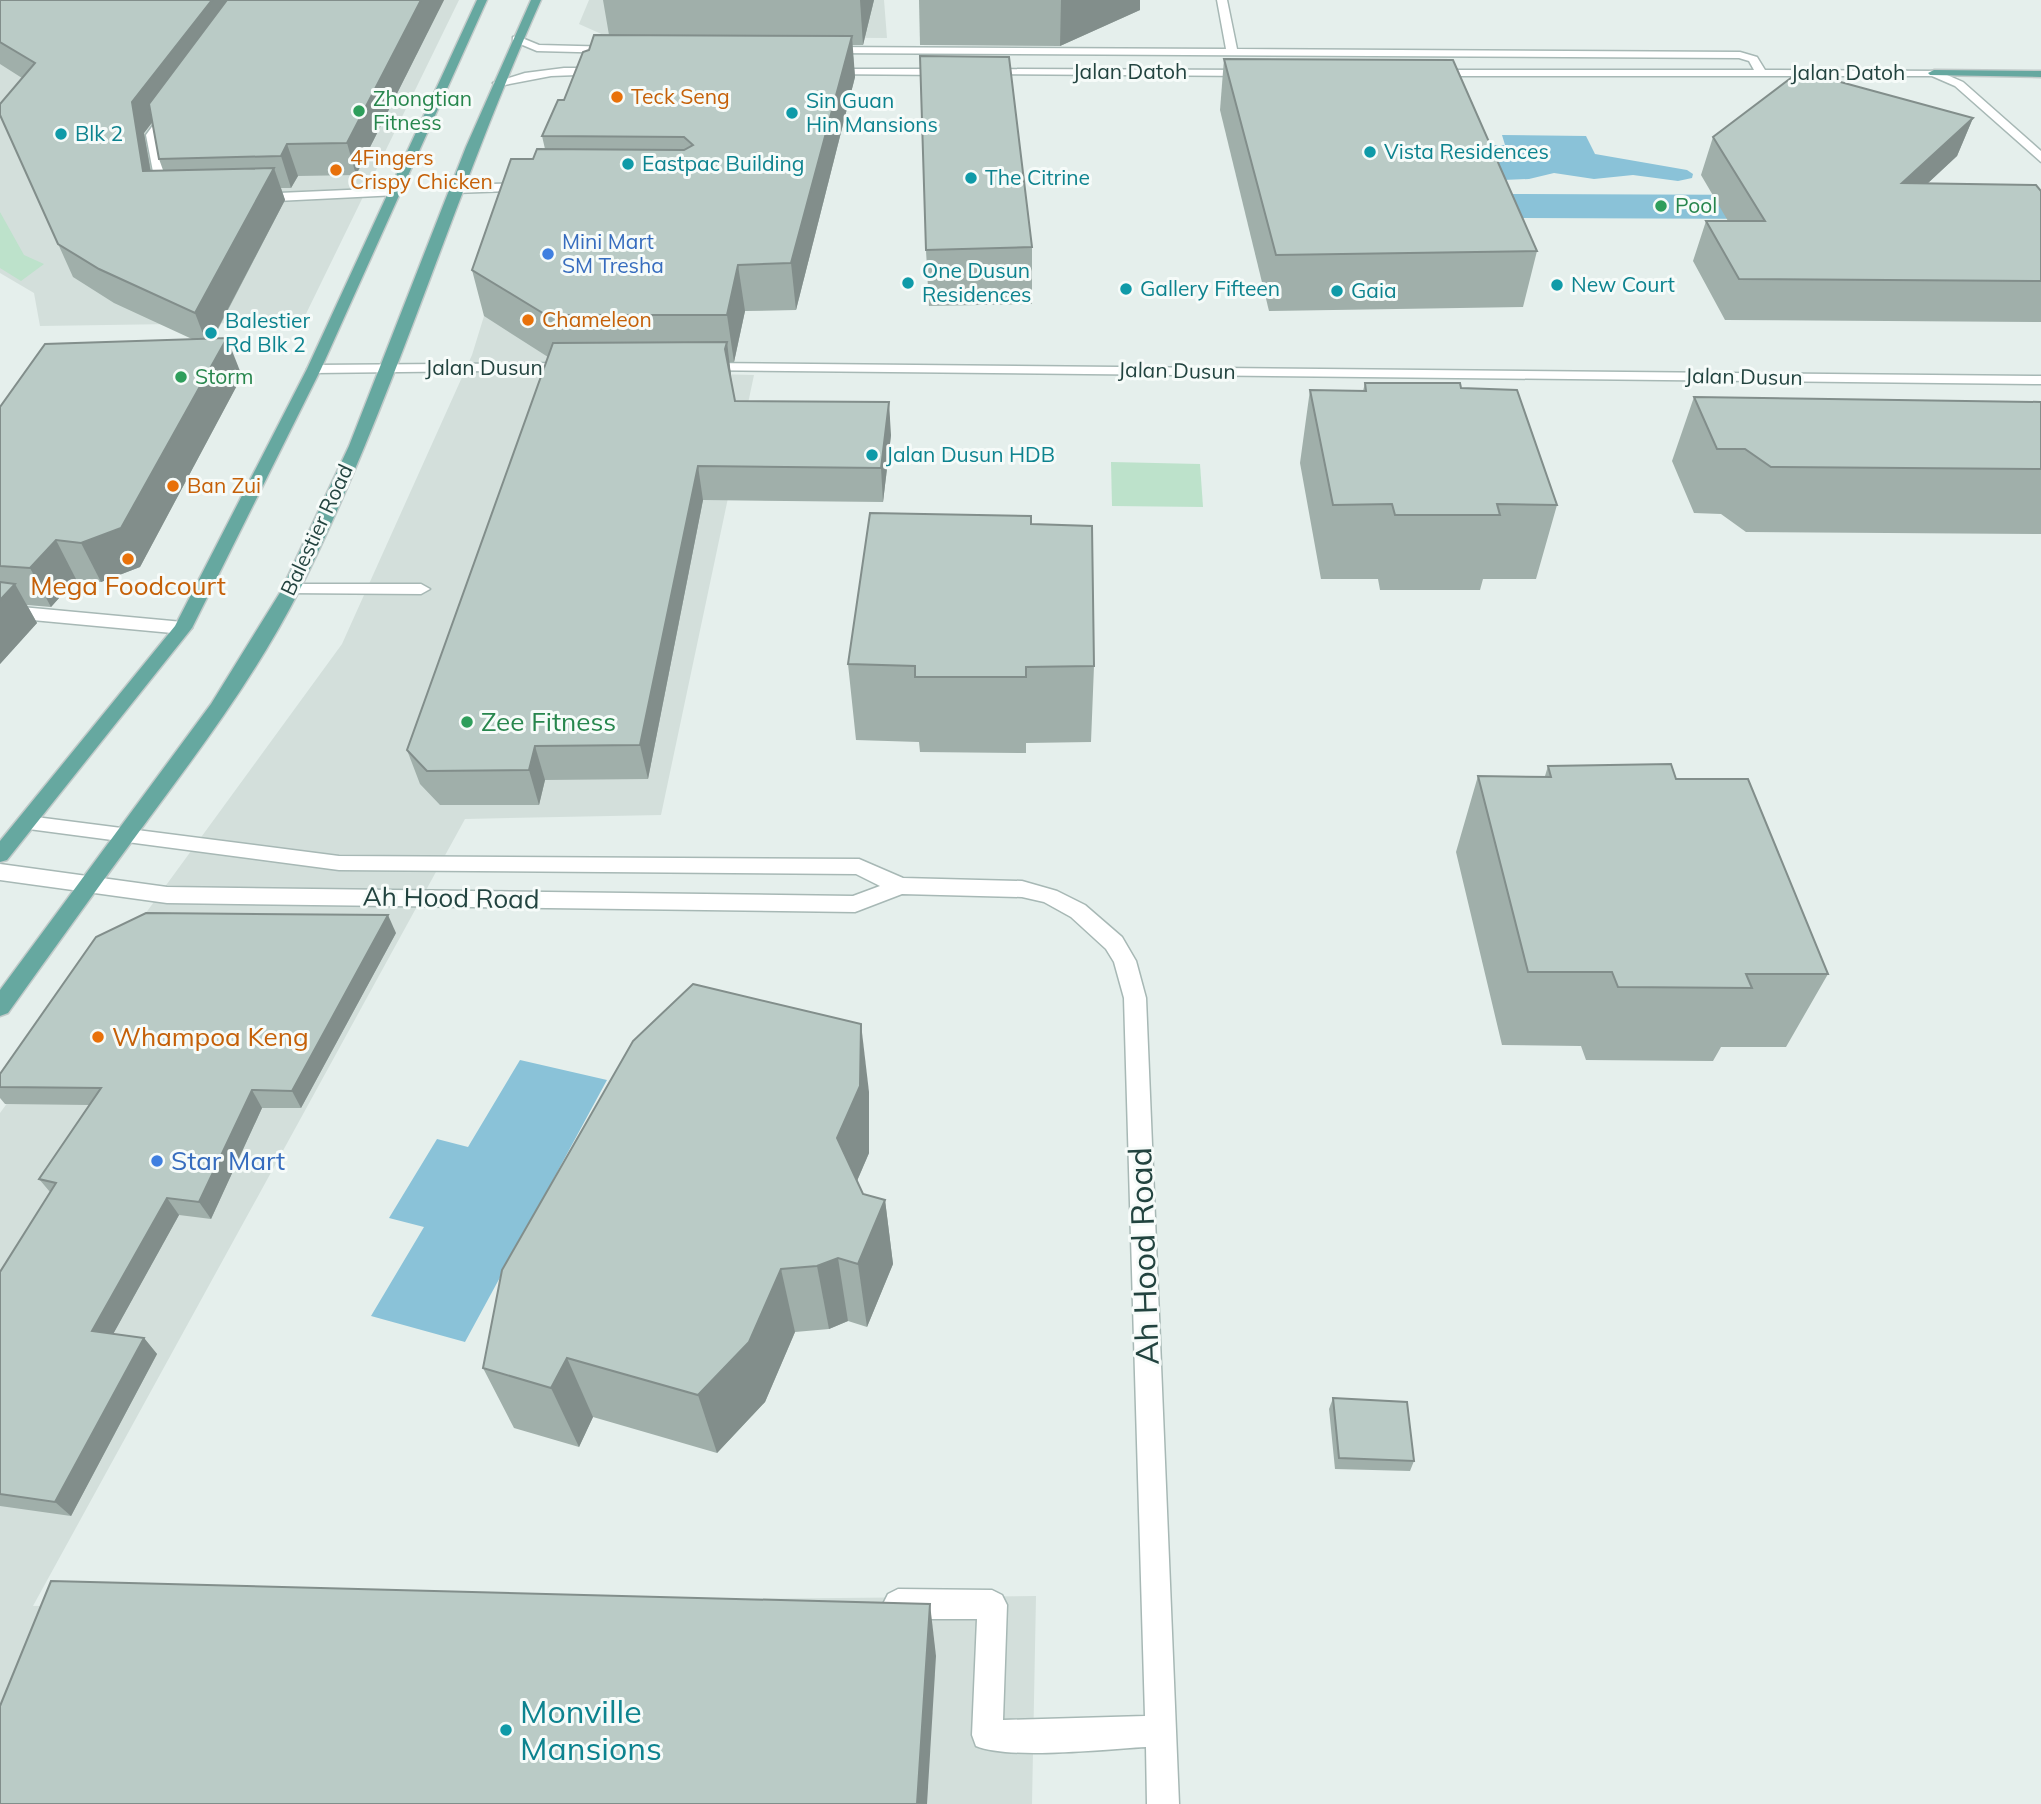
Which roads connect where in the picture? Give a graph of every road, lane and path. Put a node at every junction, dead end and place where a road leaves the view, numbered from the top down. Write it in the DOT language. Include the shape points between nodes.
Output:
graph roads {
  1 [pos="482,0"];
  2 [pos="536,0"];
  3 [pos="1222,0"];
  4 [pos="517,39"];
  5 [pos="625,50"];
  6 [pos="813,50"];
  7 [pos="1052,52"];
  8 [pos="1232,52"];
  9 [pos="615,71"];
  10 [pos="815,72"];
  11 [pos="1065,72"];
  12 [pos="1934,72"];
  13 [pos="1259,73"];
  14 [pos="1762,73"];
  15 [pos="1422,74"];
  16 [pos="2041,74"];
  17 [pos="499,83"];
  18 [pos="177,101"];
  19 [pos="2041,159"];
  20 [pos="537,186"];
  21 [pos="454,189"];
  22 [pos="393,192"];
  23 [pos="176,198"];
  24 [pos="241,198"];
  25 [pos="581,367"];
  26 [pos="688,367"];
  27 [pos="387,368"];
  28 [pos="314,369"];
  29 [pos="2041,380"];
  30 [pos="291,589"];
  31 [pos="421,589"];
  32 [pos="0,611"];
  33 [pos="183,628"];
  34 [pos="27,823"];
  35 [pos="124,836"];
  36 [pos="0,855"];
  37 [pos="0,872"];
  38 [pos="90,884"];
  39 [pos="900,886"];
  40 [pos="0,1007"];
  41 [pos="867,1603"];
  42 [pos="1160,1731"];
  43 [pos="1163,1804"];
  1 -- 22 [label="main road"];
  2 -- 4 [label="main road, Balestier Road"];
  3 -- 8 [label="street"];
  4 -- 5 [label="street" via="537,48"];
  4 -- 17 [label="main road, Balestier Road"];
  6 -- 7 [label="street, Jalan Datoh"];
  7 -- 8 [label="street, Jalan Datoh"];
  7 -- 11 [label="street" via="1063,62"];
  8 -- 14 [label="street, Jalan Datoh" via="1740,55 1753,59"];
  9 -- 17 [label="street" via="562,71"];
  10 -- 11 [label="street, Jalan Datoh"];
  11 -- 13 [label="street, Jalan Datoh"];
  12 -- 14 [label="street, Jalan Datoh"];
  12 -- 16 [label="main road"];
  12 -- 19 [label="street" via="1959,85"];
  14 -- 15 [label="street, Jalan Datoh"];
  17 -- 21 [label="main road, Balestier Road"];
  18 -- 23 [label="street" via="152,135 163,198"];
  20 -- 21 [label="street"];
  21 -- 27 [label="main road, Balestier Road"];
  22 -- 24 [label="street"];
  22 -- 28 [label="main road"];
  25 -- 27 [label="street, Jalan Dusun"];
  26 -- 29 [label="street, Jalan Dusun"];
  27 -- 28 [label="street, Jalan Dusun"];
  27 -- 30 [label="main road, Balestier Road" via="344,476"];
  28 -- 33 [label="main road"];
  30 -- 31 [label="street"];
  30 -- 35 [label="main road, Balestier Road" via="254,659"];
  32 -- 33 [label="street"];
  33 -- 34 [label="main road"];
  34 -- 35 [label="street, Ah Hood Road"];
  34 -- 36 [label="main road"];
  35 -- 38 [label="main road, Balestier Road"];
  35 -- 39 [label="street, Ah Hood Road" via="339,863 859,867"];
  37 -- 38 [label="street, Ah Hood Road"];
  38 -- 39 [label="street, Ah Hood Road" via="167,895 855,904"];
  38 -- 40 [label="main road, Balestier Road"];
  39 -- 42 [label="street, Ah Hood Road" via="1022,889 1050,896 1078,911 1114,943 1125,961 1135,998 1139,1065"];
  41 -- 42 [label="street" via="992,1605 988,1735"];
  42 -- 43 [label="street, Ah Hood Road"];
}
